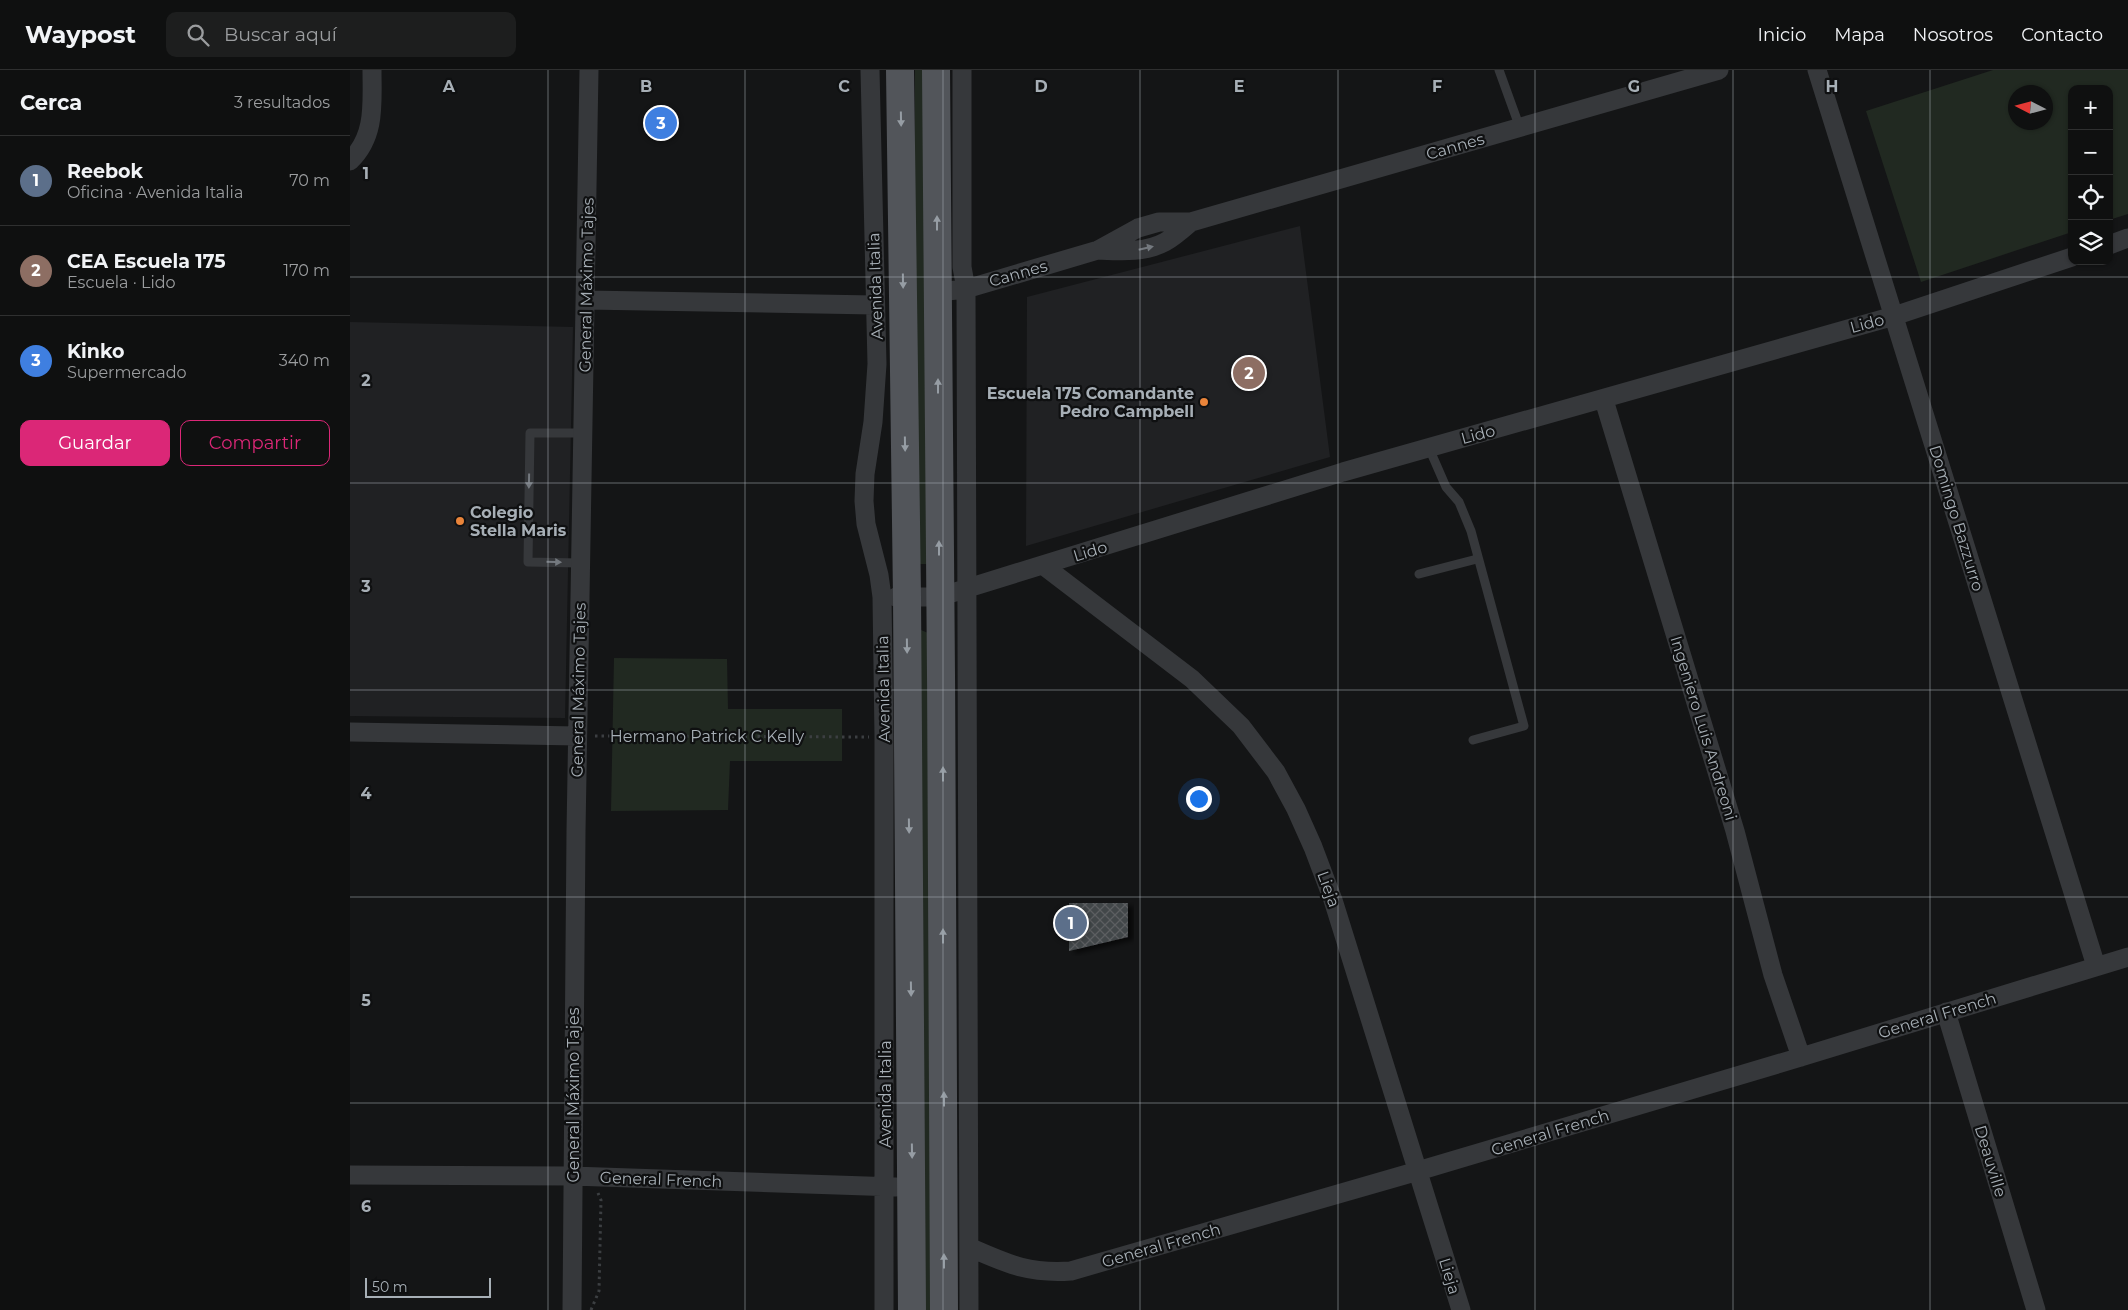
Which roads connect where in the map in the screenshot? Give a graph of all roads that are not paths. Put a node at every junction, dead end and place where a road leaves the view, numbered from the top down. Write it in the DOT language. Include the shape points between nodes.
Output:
graph roads {
  1 [pos="372,70"];
  2 [pos="589,70"];
  3 [pos="870,70"];
  4 [pos="900,70"];
  5 [pos="936,70"];
  6 [pos="962,70"];
  7 [pos="1500,70"];
  8 [pos="1720,70"];
  9 [pos="1817,70"];
  10 [pos="1520,128"];
  11 [pos="350,160"];
  12 [pos="2128,238"];
  13 [pos="2113,244"];
  14 [pos="2068,258"];
  15 [pos="966,289"];
  16 [pos="938,292"];
  17 [pos="586,300"];
  18 [pos="874,306"];
  19 [pos="1894,316"];
  20 [pos="1604,400"];
  21 [pos="583,433"];
  22 [pos="1429,448"];
  23 [pos="1477,559"];
  24 [pos="580,563"];
  25 [pos="1044,566"];
  26 [pos="1419,574"];
  27 [pos="966,589"];
  28 [pos="895,597"];
  29 [pos="939,597"];
  30 [pos="350,732"];
  31 [pos="577,736"];
  32 [pos="1473,740"];
  33 [pos="2128,957"];
  34 [pos="2096,966"];
  35 [pos="1946,1012"];
  36 [pos="1800,1057"];
  37 [pos="1418,1171"];
  38 [pos="350,1175"];
  39 [pos="572,1176"];
  40 [pos="912,1187"];
  41 [pos="885,1188"];
  42 [pos="969,1247"];
  43 [pos="572,1310"];
  44 [pos="884,1310"];
  45 [pos="912,1310"];
  46 [pos="944,1310"];
  47 [pos="969,1310"];
  48 [pos="1461,1310"];
  49 [pos="2036,1310"];
  1 -- 11 [label="street" via="371,125 367,139"];
  2 -- 17 [label="street, General Máximo Tajes"];
  3 -- 18 [label="street, Avenida Italia"];
  4 -- 28 [label="main road, Avenida Italia, one-way"];
  16 -- 5 [label="main road, one-way"];
  6 -- 15 [label="street" via="962,267"];
  7 -- 10 [label="lane"];
  8 -- 10 [label="street, Cannes"];
  9 -- 19 [label="street, Domingo Bazzurro"];
  10 -- 15 [label="street, Cannes" via="1191,222 1166,242 1149,248 1098,250"];
  12 -- 13 [label="street"];
  14 -- 19 [label="street, Lido"];
  15 -- 16 [label="street, Cannes"];
  15 -- 27 [label="street"];
  29 -- 16 [label="main road, one-way"];
  17 -- 18 [label="street"];
  17 -- 21 [label="street, General Máximo Tajes"];
  18 -- 28 [label="street, Avenida Italia" via="877,364 864,501 866,524 879,575"];
  19 -- 20 [label="street, Lido" via="1753,354"];
  19 -- 34 [label="street, Domingo Bazzurro"];
  20 -- 22 [label="street, Lido"];
  20 -- 36 [label="street, Ingeniero Luis Andreoni" via="1736,832 1773,975"];
  21 -- 24 [label="street, General Máximo Tajes"];
  21 -- 24 [label="lane, one-way" via="530,433 528,562"];
  22 -- 23 [label="lane" via="1471,532"];
  22 -- 25 [label="street, Lido"];
  23 -- 26 [label="lane"];
  23 -- 32 [label="lane" via="1524,726"];
  24 -- 31 [label="street, General Máximo Tajes"];
  25 -- 27 [label="street, Lido"];
  25 -- 37 [label="street, Lieja" via="1192,679 1241,726 1276,772 1313,847 1333,900"];
  27 -- 29 [label="street, Lido"];
  27 -- 42 [label="street"];
  28 -- 29 [label="street, Lido"];
  28 -- 40 [label="main road, Avenida Italia, one-way"];
  28 -- 41 [label="street, Avenida Italia" via="884,737"];
  46 -- 29 [label="main road, one-way" via="943,730"];
  30 -- 31 [label="street"];
  31 -- 39 [label="street, General Máximo Tajes"];
  33 -- 34 [label="street, General French"];
  34 -- 35 [label="street, General French"];
  35 -- 36 [label="street, General French"];
  35 -- 49 [label="street, Deauville"];
  36 -- 37 [label="street, General French"];
  37 -- 42 [label="street, General French" via="1071,1270 1047,1272 1025,1269"];
  37 -- 48 [label="street, Lieja"];
  38 -- 39 [label="street, General French"];
  39 -- 41 [label="street, General French"];
  39 -- 43 [label="street, General Máximo Tajes"];
  40 -- 41 [label="street, General French"];
  40 -- 45 [label="main road, Avenida Italia"];
  41 -- 44 [label="street, Avenida Italia"];
  42 -- 47 [label="street"];
}
